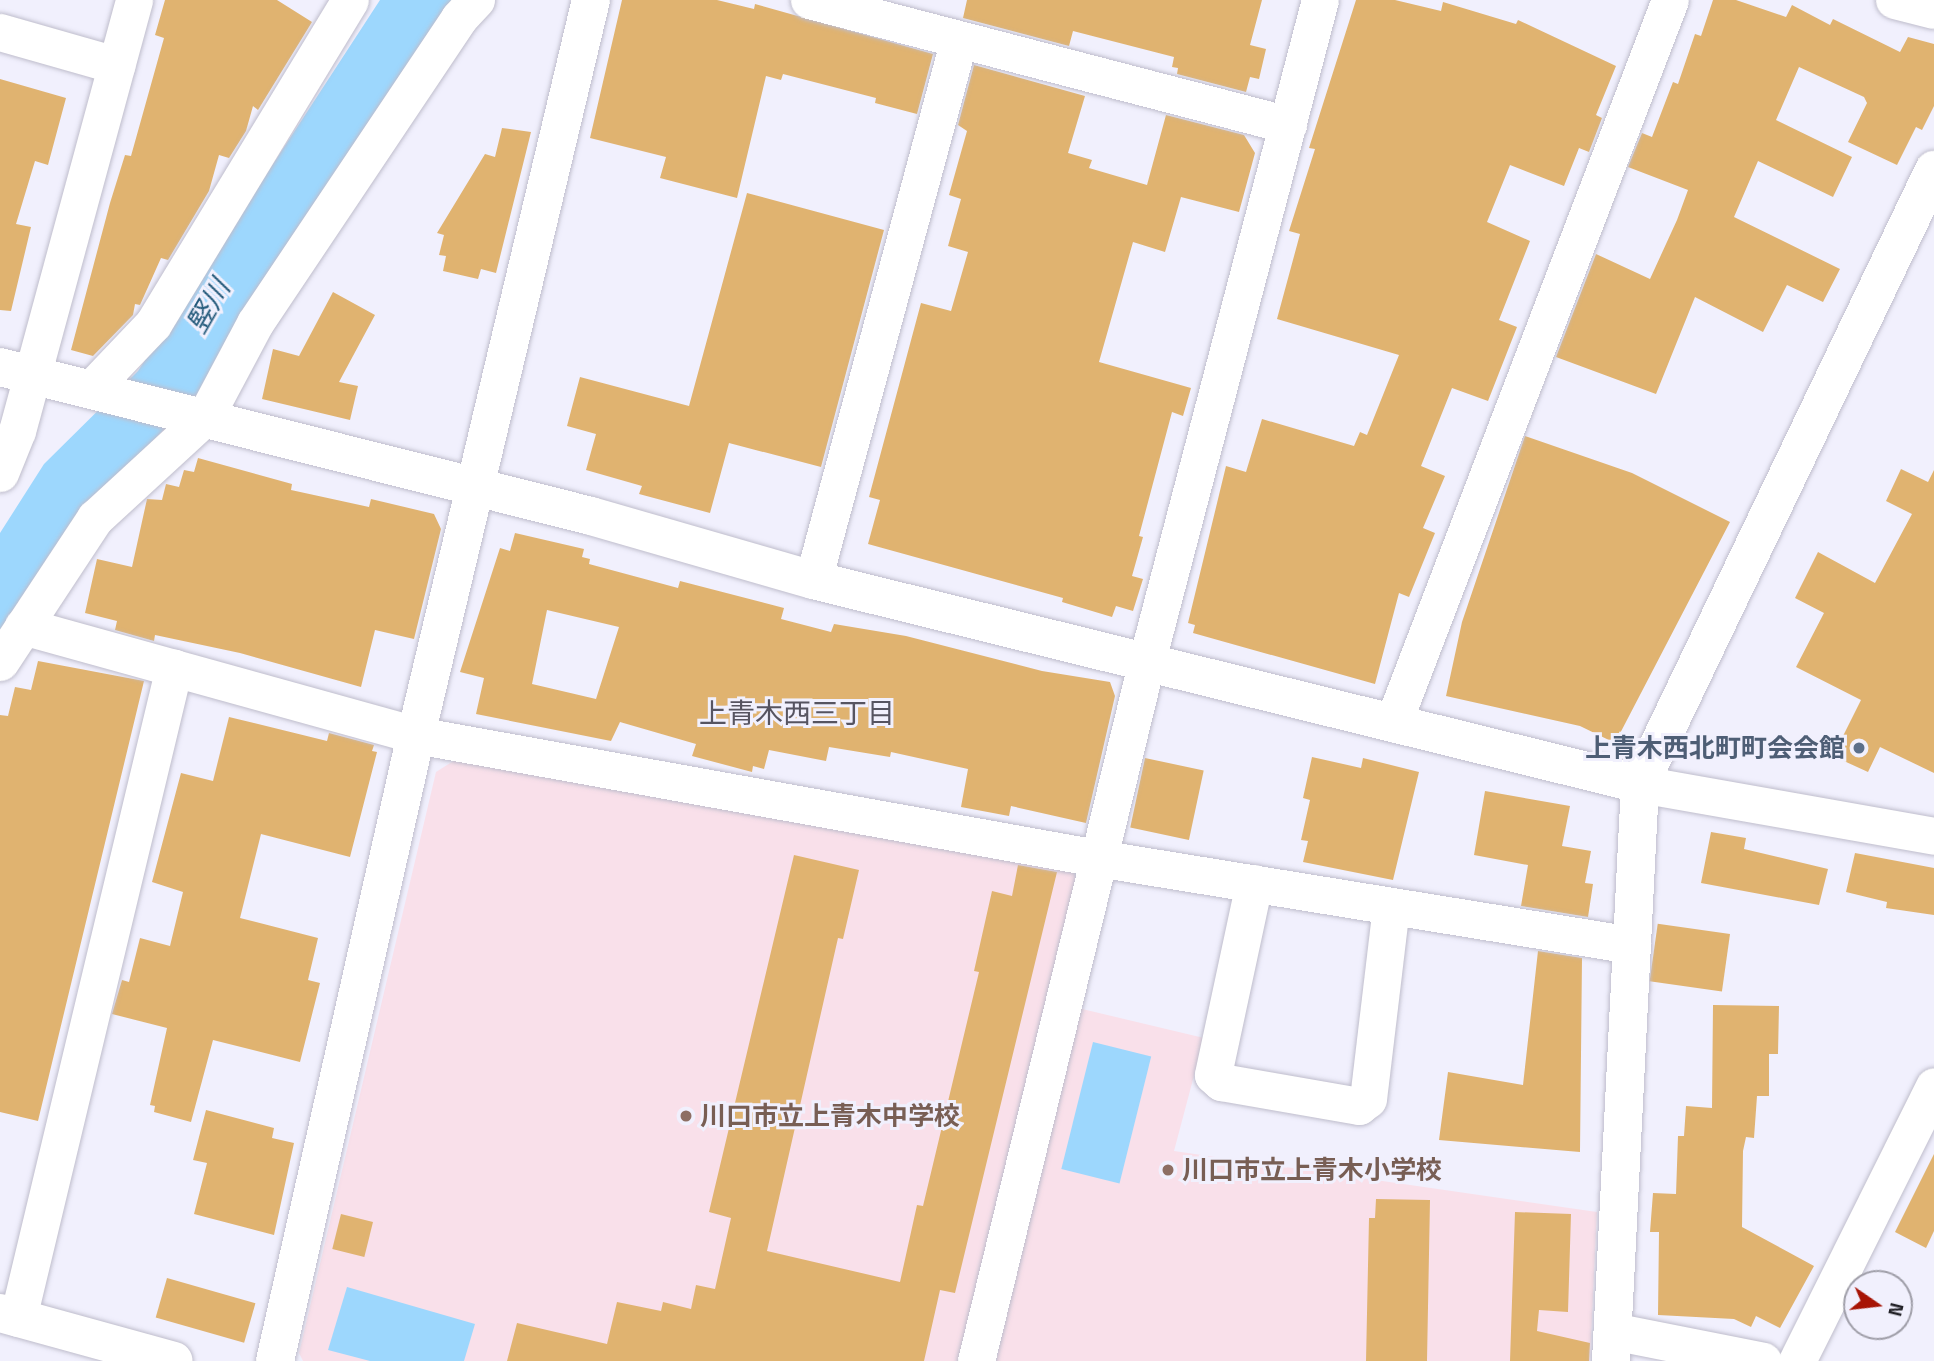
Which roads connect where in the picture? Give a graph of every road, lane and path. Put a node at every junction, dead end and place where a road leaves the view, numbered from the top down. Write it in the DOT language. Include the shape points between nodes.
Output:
graph roads {
  1 [pos="134,0"];
  2 [pos="350,0"];
  3 [pos="476,0"];
  4 [pos="591,0"];
  5 [pos="809,0"];
  6 [pos="1320,0"];
  7 [pos="1670,0"];
  8 [pos="1895,0"];
  9 [pos="1934,10"];
  10 [pos="0,32"];
  11 [pos="959,39"];
  12 [pos="116,65"];
  13 [pos="1288,125"];
  14 [pos="1934,170"];
  15 [pos="16,371"];
  16 [pos="91,389"];
  17 [pos="205,416"];
  18 [pos="0,473"];
  19 [pos="477,486"];
  20 [pos="813,580"];
  21 [pos="23,626"];
  22 [pos="0,662"];
  23 [pos="1146,664"];
  24 [pos="174,667"];
  25 [pos="1393,723"];
  26 [pos="416,735"];
  27 [pos="1640,784"];
  28 [pos="1934,836"];
  29 [pos="1097,858"];
  30 [pos="1254,883"];
  31 [pos="1391,906"];
  32 [pos="1632,945"];
  33 [pos="1934,1086"];
  34 [pos="9,1316"];
  35 [pos="1612,1346"];
  36 [pos="174,1361"];
  37 [pos="275,1361"];
  38 [pos="976,1361"];
  39 [pos="1763,1361"];
  40 [pos="1797,1361"];
  1 -- 12 [label="street"];
  2 -- 16 [label="street" via="153,324"];
  3 -- 17 [label="street" via="459,18 255,323"];
  4 -- 19 [label="street"];
  5 -- 11 [label="street"];
  6 -- 13 [label="street"];
  7 -- 25 [label="street"];
  8 -- 9 [label="street"];
  10 -- 12 [label="street"];
  11 -- 13 [label="street"];
  11 -- 20 [label="street"];
  12 -- 15 [label="street"];
  13 -- 23 [label="street"];
  14 -- 27 [label="street"];
  15 -- 16 [label="street"];
  15 -- 18 [label="street"];
  16 -- 17 [label="street"];
  17 -- 19 [label="street"];
  17 -- 21 [label="street" via="95,518"];
  19 -- 20 [label="street"];
  19 -- 26 [label="street"];
  20 -- 23 [label="street"];
  21 -- 22 [label="street"];
  21 -- 24 [label="street"];
  23 -- 25 [label="street"];
  23 -- 29 [label="street"];
  24 -- 26 [label="street"];
  24 -- 34 [label="street"];
  25 -- 27 [label="street"];
  26 -- 29 [label="street"];
  26 -- 37 [label="street"];
  27 -- 28 [label="street"];
  27 -- 32 [label="street"];
  29 -- 30 [label="street"];
  29 -- 38 [label="street"];
  30 -- 31 [label="street"];
  30 -- 31 [label="street" via="1213,1075 1221,1082 1359,1106 1368,1099"];
  31 -- 32 [label="street"];
  32 -- 35 [label="street"];
  33 -- 40 [label="street"];
  34 -- 36 [label="street"];
  35 -- 39 [label="street"];
}
